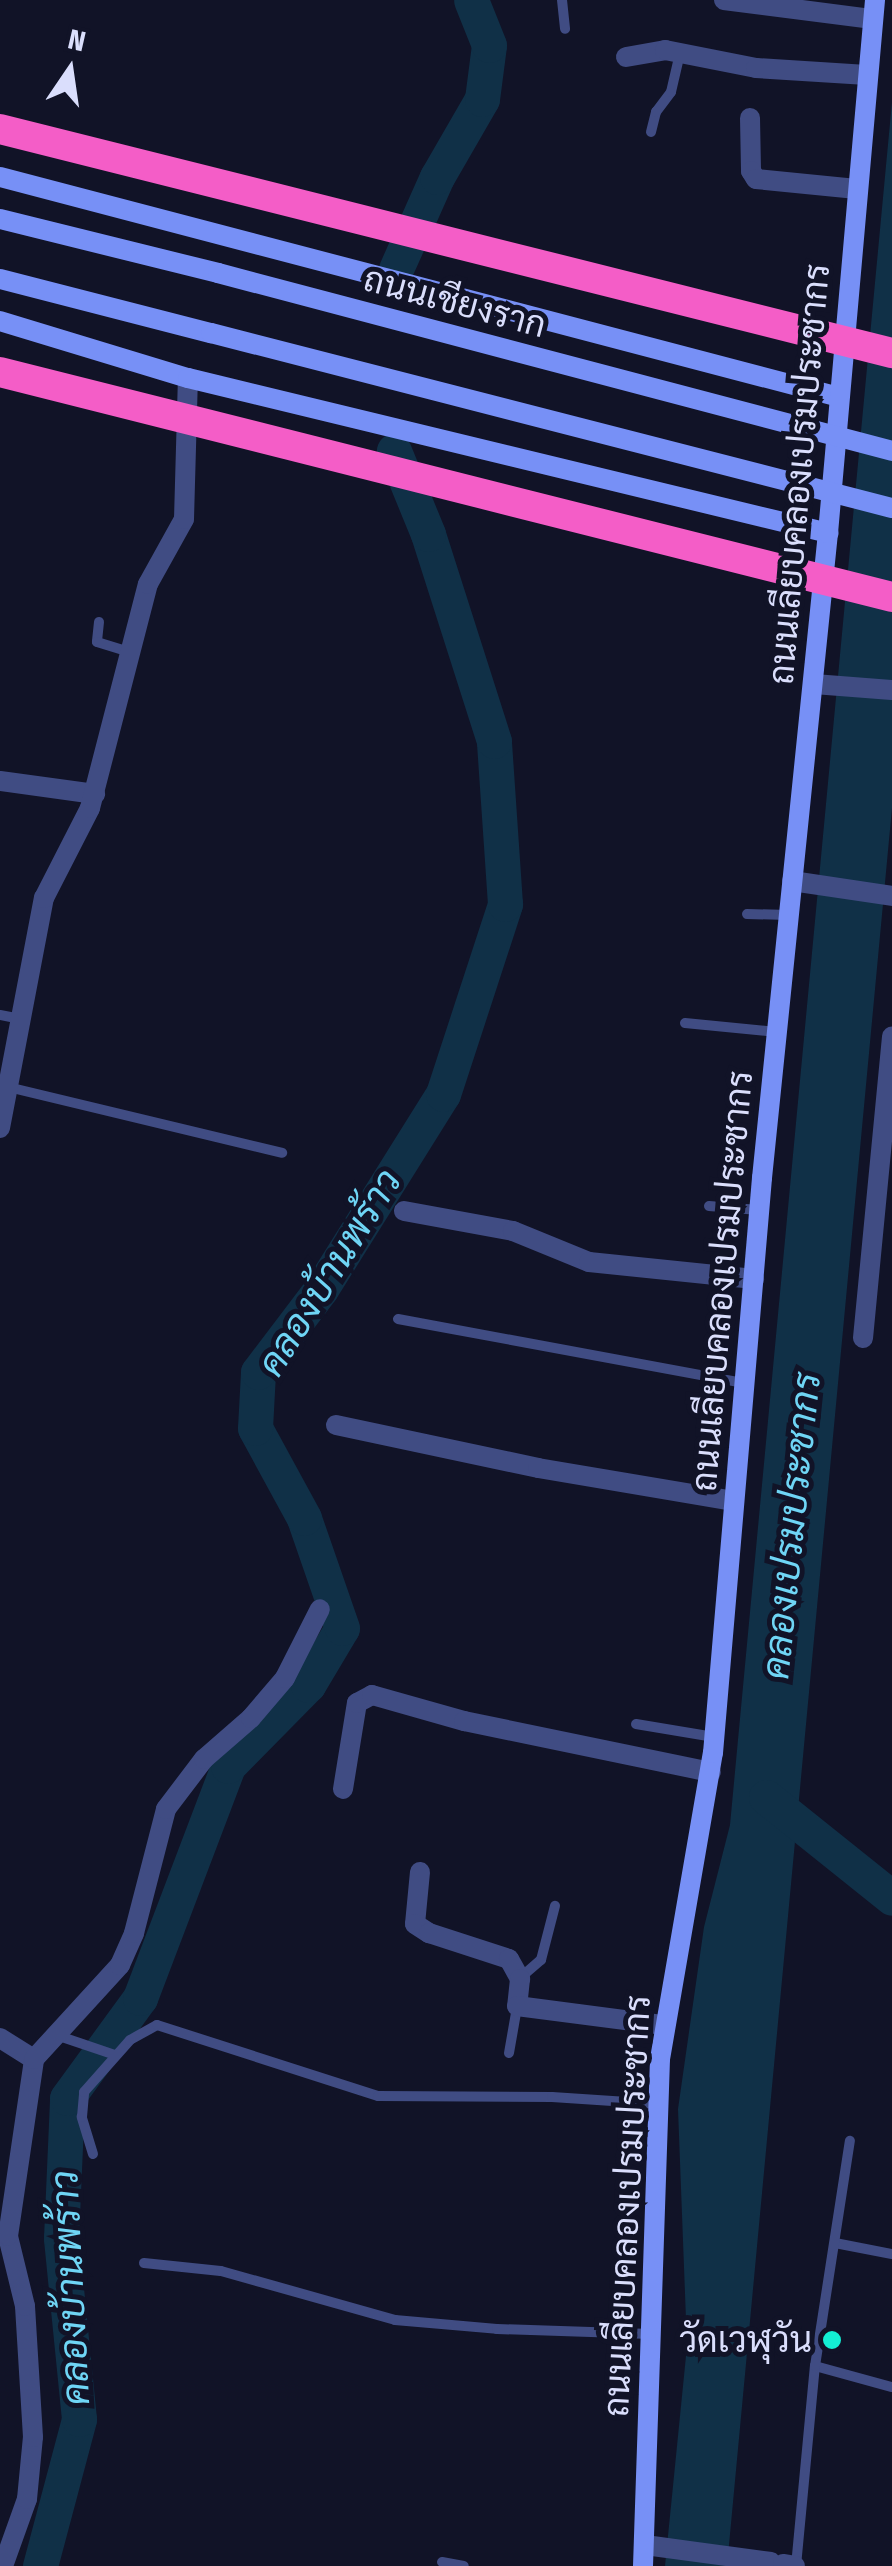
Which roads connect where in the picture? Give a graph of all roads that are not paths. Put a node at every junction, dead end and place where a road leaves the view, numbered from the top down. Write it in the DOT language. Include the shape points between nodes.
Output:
graph roads {
  1 [pos="562,0"];
  2 [pos="724,0"];
  3 [pos="874,10"];
  4 [pos="565,30"];
  5 [pos="680,52"];
  6 [pos="626,57"];
  7 [pos="866,75"];
  8 [pos="750,118"];
  9 [pos="0,129"];
  10 [pos="651,132"];
  11 [pos="0,177"];
  12 [pos="857,189"];
  13 [pos="0,219"];
  14 [pos="0,279"];
  15 [pos="0,321"];
  16 [pos="892,353"];
  17 [pos="0,372"];
  18 [pos="188,378"];
  19 [pos="838,396"];
  20 [pos="892,451"];
  21 [pos="892,508"];
  22 [pos="828,533"];
  23 [pos="892,597"];
  24 [pos="99,622"];
  25 [pos="130,652"];
  26 [pos="824,684"];
  27 [pos="892,690"];
  28 [pos="0,781"];
  29 [pos="94,794"];
  30 [pos="801,883"];
  31 [pos="892,896"];
  32 [pos="746,914"];
  33 [pos="789,915"];
  34 [pos="10,1017"];
  35 [pos="685,1024"];
  36 [pos="777,1032"];
  37 [pos="891,1050"];
  38 [pos="8,1087"];
  39 [pos="0,1128"];
  40 [pos="282,1153"];
  41 [pos="886,1160"];
  42 [pos="708,1206"];
  43 [pos="760,1210"];
  44 [pos="404,1211"];
  45 [pos="754,1278"];
  46 [pos="398,1319"];
  47 [pos="863,1338"];
  48 [pos="745,1383"];
  49 [pos="336,1425"];
  50 [pos="734,1501"];
  51 [pos="320,1609"];
  52 [pos="636,1724"];
  53 [pos="715,1737"];
  54 [pos="711,1772"];
  55 [pos="344,1789"];
  56 [pos="420,1872"];
  57 [pos="555,1906"];
  58 [pos="520,1978"];
  59 [pos="517,2006"];
  60 [pos="664,2025"];
  61 [pos="58,2036"];
  62 [pos="0,2038"];
  63 [pos="508,2053"];
  64 [pos="112,2054"];
  65 [pos="34,2059"];
  66 [pos="658,2104"];
  67 [pos="850,2141"];
  68 [pos="93,2154"];
  69 [pos="835,2243"];
  70 [pos="892,2254"];
  71 [pos="144,2263"];
  72 [pos="651,2334"];
  73 [pos="815,2366"];
  74 [pos="892,2388"];
  75 [pos="650,2552"];
  76 [pos="442,2562"];
  77 [pos="781,2564"];
  78 [pos="3,2566"];
  79 [pos="464,2566"];
  1 -- 4 [label="lane"];
  2 -- 3 [label="street"];
  3 -- 7 [label="main road, ถนนเลียบคลองเปรมประชากร"];
  5 -- 6 [label="street"];
  5 -- 7 [label="street" via="756,68"];
  5 -- 10 [label="lane" via="671,92"];
  7 -- 12 [label="main road, ถนนเลียบคลองเปรมประชากร"];
  8 -- 12 [label="street" via="750,171 756,179"];
  9 -- 16 [label="highway, bridge"];
  11 -- 19 [label="main road"];
  12 -- 19 [label="main road, ถนนเลียบคลองเปรมประชากร"];
  13 -- 20 [label="main road, ถนนเชียงราก, bridge"];
  14 -- 21 [label="main road, bridge"];
  15 -- 18 [label="main road"];
  17 -- 23 [label="highway, bridge"];
  18 -- 22 [label="main road"];
  18 -- 25 [label="street" via="184,519 148,584"];
  19 -- 22 [label="main road, ถนนเลียบคลองเปรมประชากร"];
  22 -- 26 [label="main road, ถนนเลียบคลองเปรมประชากร"];
  24 -- 25 [label="lane" via="97,642"];
  25 -- 29 [label="street"];
  26 -- 27 [label="street"];
  26 -- 30 [label="main road, ถนนเลียบคลองเปรมประชากร"];
  28 -- 29 [label="street"];
  29 -- 34 [label="street" via="44,898"];
  30 -- 31 [label="street"];
  30 -- 33 [label="main road, ถนนเลียบคลองเปรมประชากร"];
  32 -- 33 [label="lane"];
  33 -- 36 [label="main road, ถนนเลียบคลองเปรมประชากร"];
  34 -- 38 [label="street"];
  35 -- 36 [label="lane"];
  36 -- 43 [label="main road, ถนนเลียบคลองเปรมประชากร"];
  37 -- 41 [label="street"];
  38 -- 39 [label="street"];
  38 -- 40 [label="lane"];
  41 -- 47 [label="street"];
  42 -- 43 [label="lane"];
  43 -- 45 [label="main road, ถนนเลียบคลองเปรมประชากร"];
  44 -- 45 [label="street" via="513,1231 589,1262"];
  45 -- 48 [label="main road, ถนนเลียบคลองเปรมประชากร"];
  46 -- 48 [label="lane"];
  48 -- 50 [label="main road, ถนนเลียบคลองเปรมประชากร"];
  49 -- 50 [label="street"];
  50 -- 53 [label="main road, ถนนเลียบคลองเปรมประชากร"];
  51 -- 61 [label="street" via="285,1678 181,1785 166,1810 120,1965"];
  52 -- 53 [label="lane"];
  53 -- 54 [label="main road, ถนนเลียบคลองเปรมประชากร"];
  54 -- 55 [label="street" via="372,1695 357,1703"];
  54 -- 60 [label="main road, ถนนเลียบคลองเปรมประชากร"];
  56 -- 58 [label="street" via="414,1916 419,1928 499,1953"];
  57 -- 58 [label="lane" via="541,1960"];
  58 -- 59 [label="street"];
  59 -- 60 [label="street"];
  59 -- 63 [label="lane"];
  60 -- 66 [label="main road, ถนนเลียบคลองเปรมประชากร"];
  61 -- 64 [label="lane"];
  61 -- 65 [label="street"];
  62 -- 65 [label="street"];
  64 -- 66 [label="lane" via="156,2026 378,2096"];
  64 -- 68 [label="lane" via="84,2092"];
  65 -- 78 [label="street" via="8,2236 25,2306 33,2436 27,2499"];
  66 -- 72 [label="main road, ถนนเลียบคลองเปรมประชากร"];
  67 -- 69 [label="lane"];
  69 -- 70 [label="lane"];
  69 -- 73 [label="lane"];
  71 -- 72 [label="lane" via="236,2274 395,2320"];
  72 -- 75 [label="main road, ถนนเลียบคลองเปรมประชากร"];
  73 -- 74 [label="lane"];
  73 -- 77 [label="lane"];
  75 -- 77 [label="street"];
  76 -- 79 [label="lane"];
}
